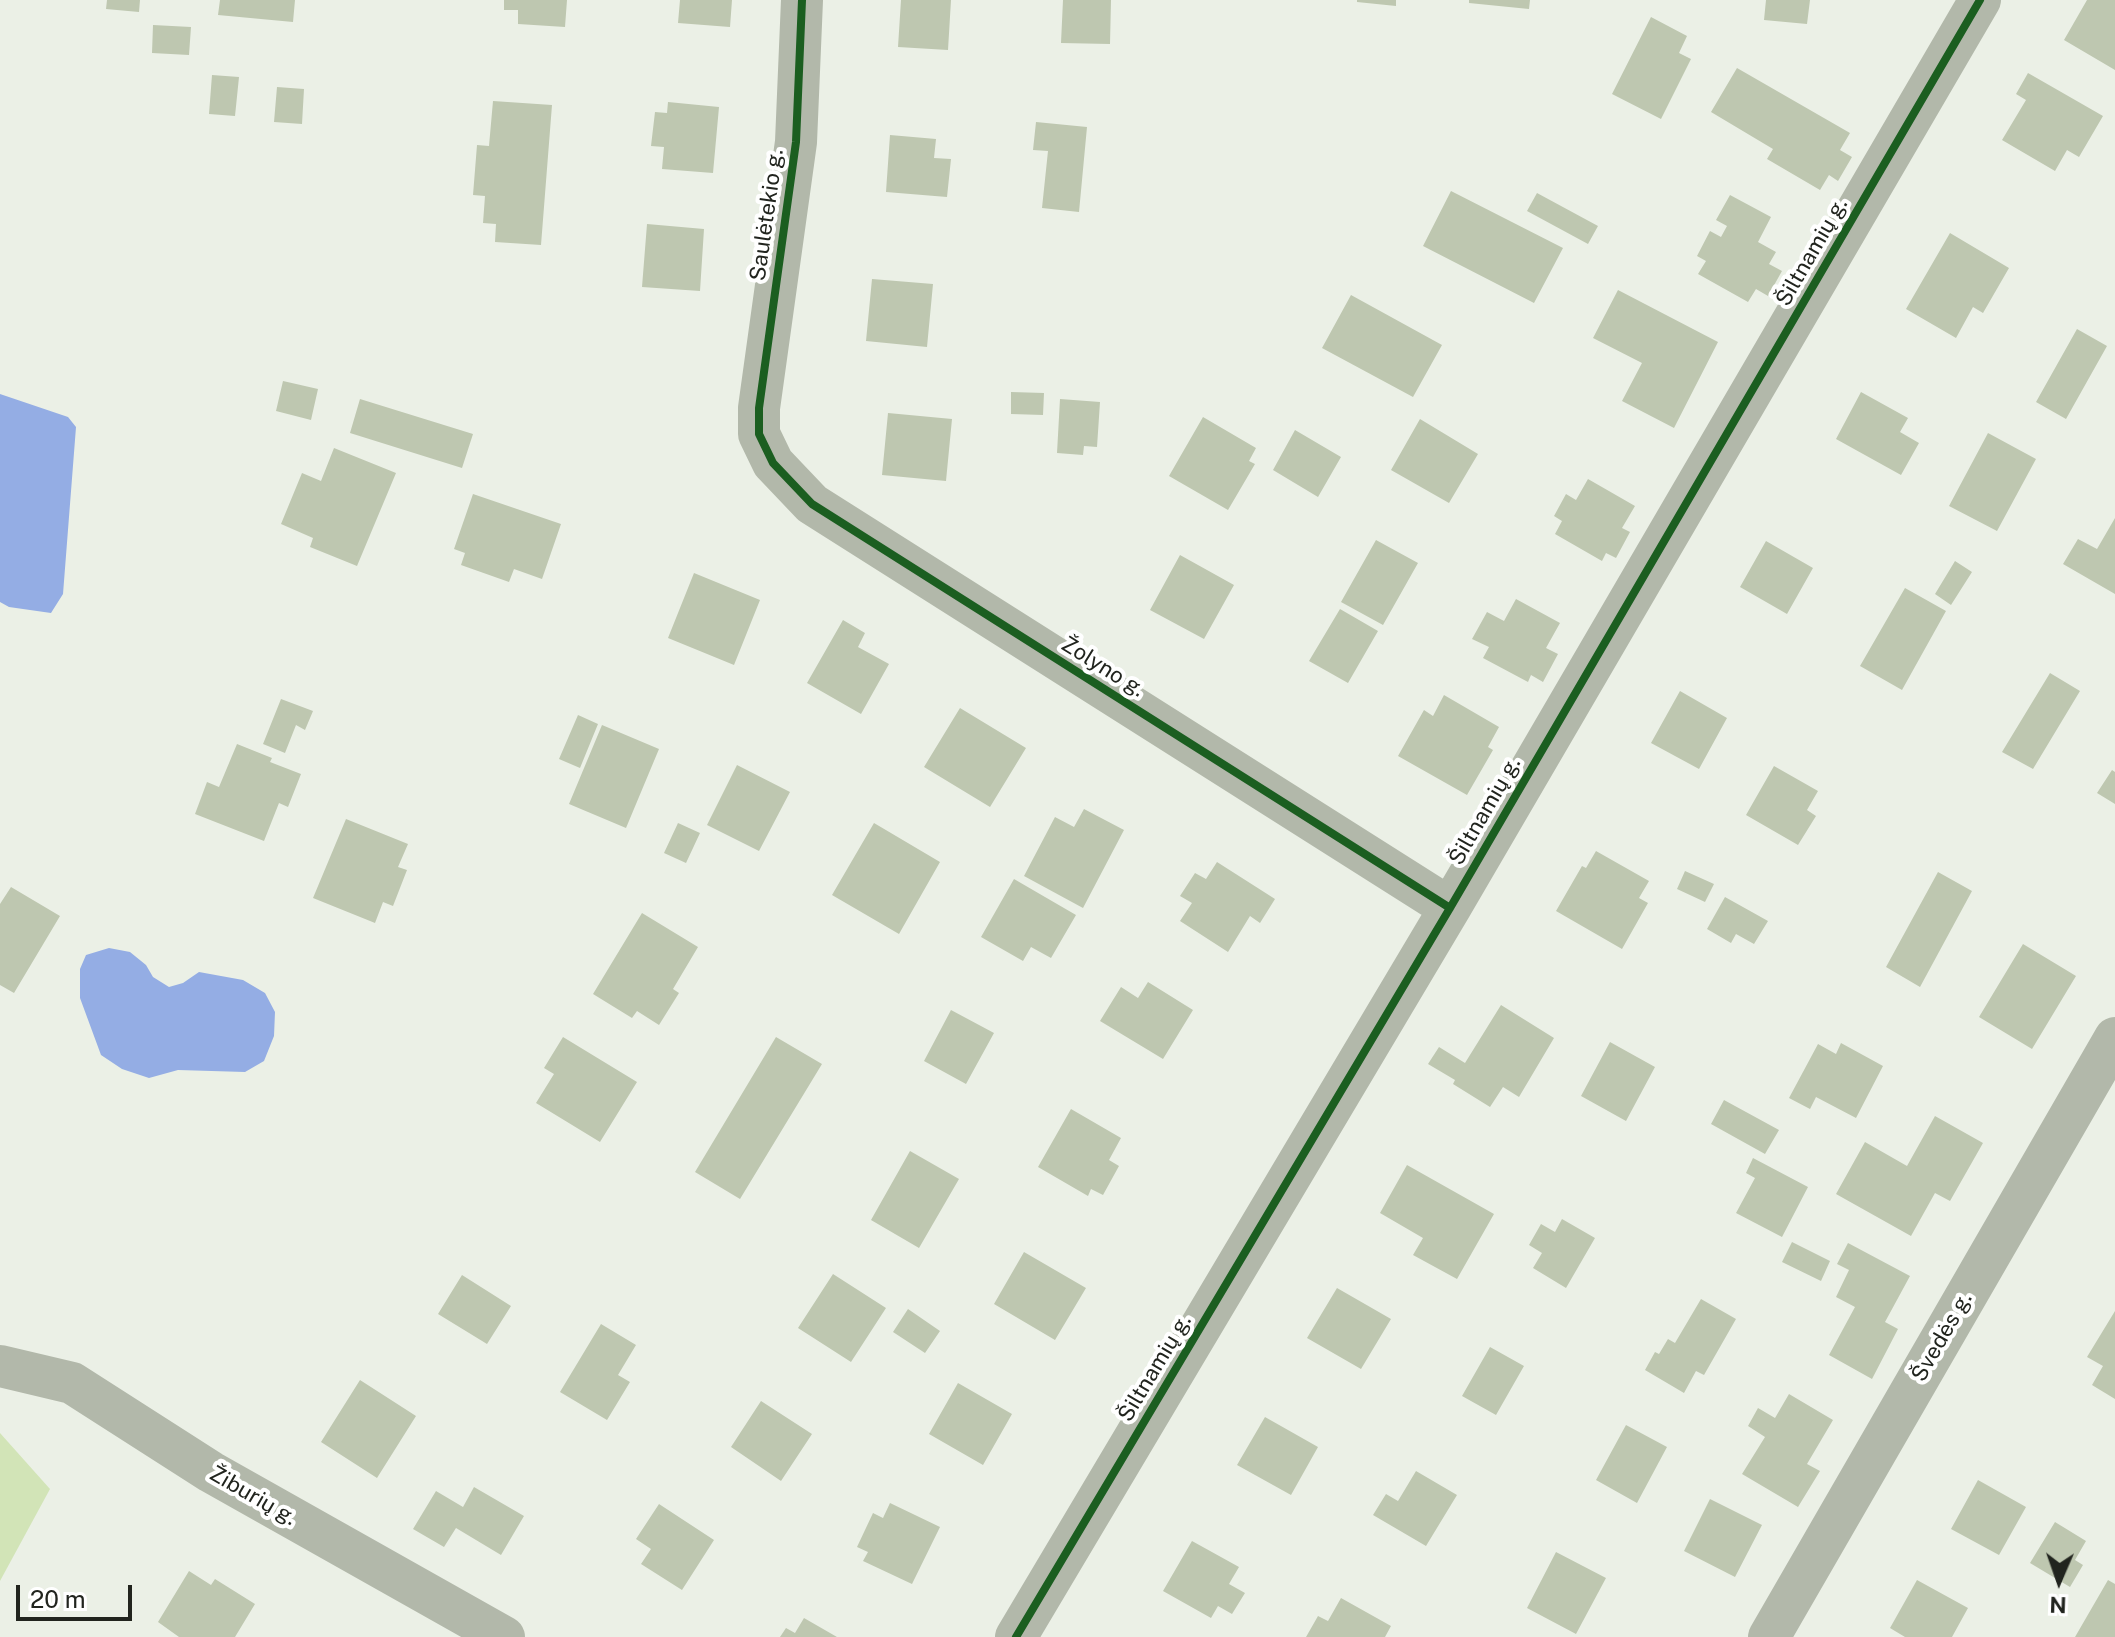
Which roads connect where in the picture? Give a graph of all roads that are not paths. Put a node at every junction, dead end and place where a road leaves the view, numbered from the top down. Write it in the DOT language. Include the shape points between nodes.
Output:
graph roads {
  1 [pos="802,0"];
  2 [pos="1980,0"];
  3 [pos="759,434"];
  4 [pos="1450,908"];
  5 [pos="2115,1038"];
  6 [pos="0,1366"];
  7 [pos="504,1637"];
  8 [pos="1016,1637"];
  9 [pos="1769,1637"];
  1 -- 3 [label="street, Saulėtekio g." via="796,142"];
  2 -- 4 [label="street, Šiltnamių g."];
  3 -- 4 [label="street, Žolyno g." via="773,463 812,504"];
  4 -- 8 [label="street, Šiltnamių g."];
  5 -- 9 [label="street, Švedės g."];
  6 -- 7 [label="street, Žiburių g." via="72,1383 211,1472"];
}
